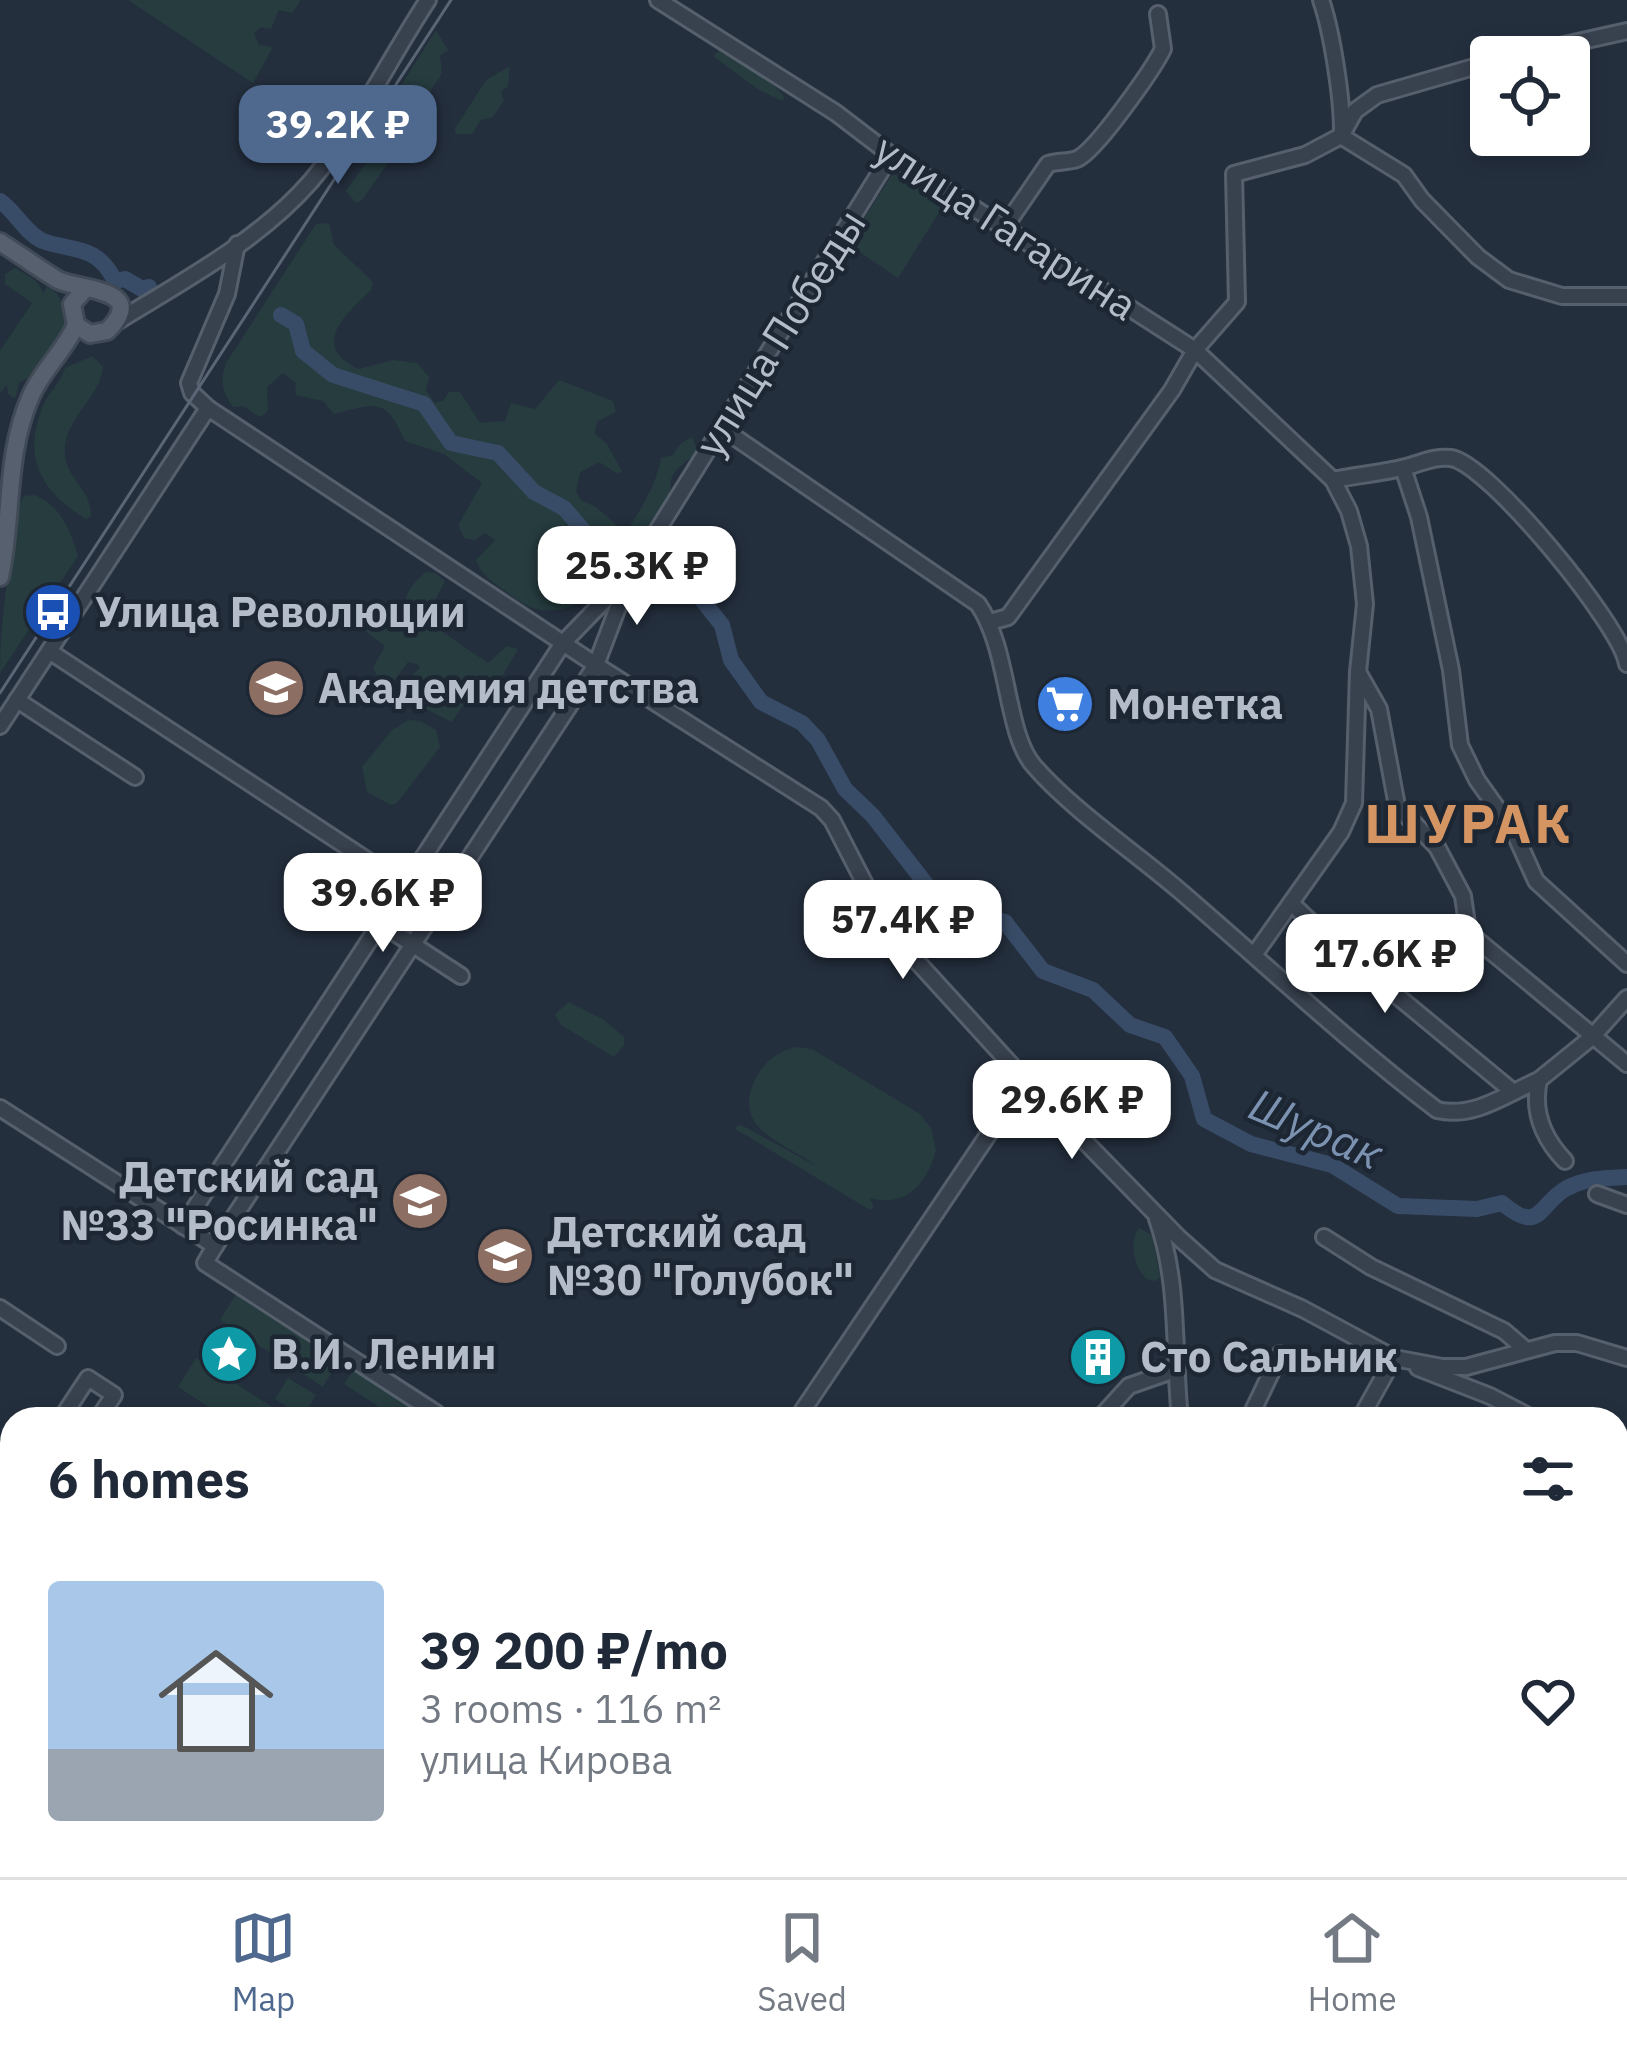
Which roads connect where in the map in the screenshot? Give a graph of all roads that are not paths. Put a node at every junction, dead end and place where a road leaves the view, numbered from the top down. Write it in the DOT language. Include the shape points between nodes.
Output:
graph roads {
  1 [pos="428,0"];
  2 [pos="658,0"];
  3 [pos="1321,0"];
  4 [pos="1158,14"];
  5 [pos="1627,31"];
  6 [pos="1590,39"];
  7 [pos="1470,68"];
  8 [pos="1341,136"];
  9 [pos="891,154"];
  10 [pos="1004,228"];
  11 [pos="0,242"];
  12 [pos="237,244"];
  13 [pos="62,282"];
  14 [pos="86,288"];
  15 [pos="112,294"];
  16 [pos="163,294"];
  17 [pos="1627,296"];
  18 [pos="72,304"];
  19 [pos="115,323"];
  20 [pos="76,325"];
  21 [pos="97,334"];
  22 [pos="1195,350"];
  23 [pos="51,366"];
  24 [pos="208,408"];
  25 [pos="720,427"];
  26 [pos="1403,468"];
  27 [pos="1334,480"];
  28 [pos="631,573"];
  29 [pos="0,577"];
  30 [pos="990,622"];
  31 [pos="563,643"];
  32 [pos="49,651"];
  33 [pos="1627,664"];
  34 [pos="596,665"];
  35 [pos="1358,672"];
  36 [pos="17,700"];
  37 [pos="0,725"];
  38 [pos="135,777"];
  39 [pos="370,862"];
  40 [pos="332,892"];
  41 [pos="1291,903"];
  42 [pos="380,923"];
  43 [pos="413,944"];
  44 [pos="1253,955"];
  45 [pos="1627,964"];
  46 [pos="461,976"];
  47 [pos="1627,998"];
  48 [pos="1592,1037"];
  49 [pos="1627,1064"];
  50 [pos="1025,1080"];
  51 [pos="1539,1080"];
  52 [pos="1512,1091"];
  53 [pos="0,1108"];
  54 [pos="1565,1161"];
  55 [pos="1597,1194"];
  56 [pos="1627,1205"];
  57 [pos="1153,1209"];
  58 [pos="183,1226"];
  59 [pos="1324,1237"];
  60 [pos="215,1246"];
  61 [pos="0,1308"];
  62 [pos="57,1346"];
  63 [pos="1525,1349"];
  64 [pos="1280,1354"];
  65 [pos="1394,1358"];
  66 [pos="1627,1358"];
  67 [pos="1174,1370"];
  68 [pos="69,1407"];
  69 [pos="106,1407"];
  70 [pos="427,1407"];
  71 [pos="805,1407"];
  72 [pos="1110,1407"];
  73 [pos="1179,1407"];
  74 [pos="1256,1407"];
  75 [pos="1367,1407"];
  76 [pos="1511,1407"];
  1 -- 12 [label="street" via="330,158"];
  2 -- 9 [label="street, улица Гагарина"];
  3 -- 8 [label="street"];
  4 -- 10 [label="street" via="1163,49 1130,99 1087,152 1048,164"];
  5 -- 6 [label="street"];
  7 -- 8 [label="street" via="1377,95"];
  8 -- 17 [label="street" via="1404,175 1509,280 1562,296"];
  8 -- 22 [label="street" via="1234,174 1237,302"];
  9 -- 10 [label="street, улица Гагарина"];
  9 -- 25 [label="street, улица Победы"];
  10 -- 22 [label="street, улица Гагарина"];
  11 -- 13 [label="main road"];
  12 -- 16 [label="street"];
  12 -- 24 [label="street" via="227,294 189,383"];
  13 -- 14 [label="main road"];
  13 -- 18 [label="main road"];
  14 -- 15 [label="main road"];
  14 -- 18 [label="main road"];
  15 -- 16 [label="street"];
  15 -- 19 [label="main road"];
  16 -- 19 [label="street"];
  18 -- 20 [label="main road"];
  19 -- 21 [label="main road"];
  20 -- 21 [label="main road"];
  20 -- 23 [label="main road"];
  21 -- 23 [label="main road"];
  22 -- 27 [label="street, улица Гагарина"];
  22 -- 30 [label="street" via="1008,617"];
  23 -- 29 [label="main road" via="28,400 13,450"];
  24 -- 31 [label="street"];
  24 -- 32 [label="street"];
  25 -- 28 [label="street, улица Победы"];
  25 -- 30 [label="street" via="968,595"];
  26 -- 27 [label="street"];
  26 -- 33 [label="street" via="1450,458 1486,478 1575,578"];
  26 -- 45 [label="street" via="1420,517 1460,745 1536,881"];
  27 -- 35 [label="street" via="1359,546 1365,604"];
  28 -- 31 [label="street, улица Победы"];
  28 -- 34 [label="street, улица Победы"];
  30 -- 44 [label="street" via="1032,764"];
  31 -- 34 [label="street"];
  31 -- 42 [label="street, улица Победы"];
  32 -- 36 [label="street"];
  32 -- 39 [label="street"];
  34 -- 43 [label="street, улица Победы"];
  34 -- 50 [label="street" via="821,808 902,945"];
  35 -- 41 [label="street" via="1354,803"];
  35 -- 48 [label="street" via="1379,709 1397,806 1437,847 1476,939"];
  36 -- 37 [label="street"];
  36 -- 38 [label="street"];
  40 -- 42 [label="street"];
  41 -- 44 [label="street"];
  41 -- 52 [label="street"];
  42 -- 43 [label="street"];
  42 -- 58 [label="street, улица Победы"];
  43 -- 46 [label="street"];
  43 -- 60 [label="street, улица Победы"];
  44 -- 52 [label="street" via="1437,1110 1458,1115"];
  47 -- 48 [label="street"];
  48 -- 49 [label="street"];
  48 -- 51 [label="street"];
  50 -- 57 [label="street"];
  50 -- 71 [label="street"];
  51 -- 52 [label="street"];
  51 -- 54 [label="street" via="1541,1127"];
  53 -- 58 [label="street"];
  55 -- 56 [label="street"];
  57 -- 65 [label="street" via="1215,1270"];
  57 -- 67 [label="street" via="1174,1294"];
  58 -- 60 [label="street"];
  59 -- 63 [label="street"];
  60 -- 70 [label="street" via="205,1263"];
  61 -- 62 [label="street"];
  63 -- 65 [label="street" via="1466,1366"];
  63 -- 66 [label="street" via="1577,1343"];
  64 -- 74 [label="street"];
  65 -- 75 [label="street"];
  65 -- 76 [label="street"];
  67 -- 72 [label="street" via="1129,1386"];
  67 -- 73 [label="street"];
  68 -- 69 [label="street" via="88,1378 114,1395"];
}
